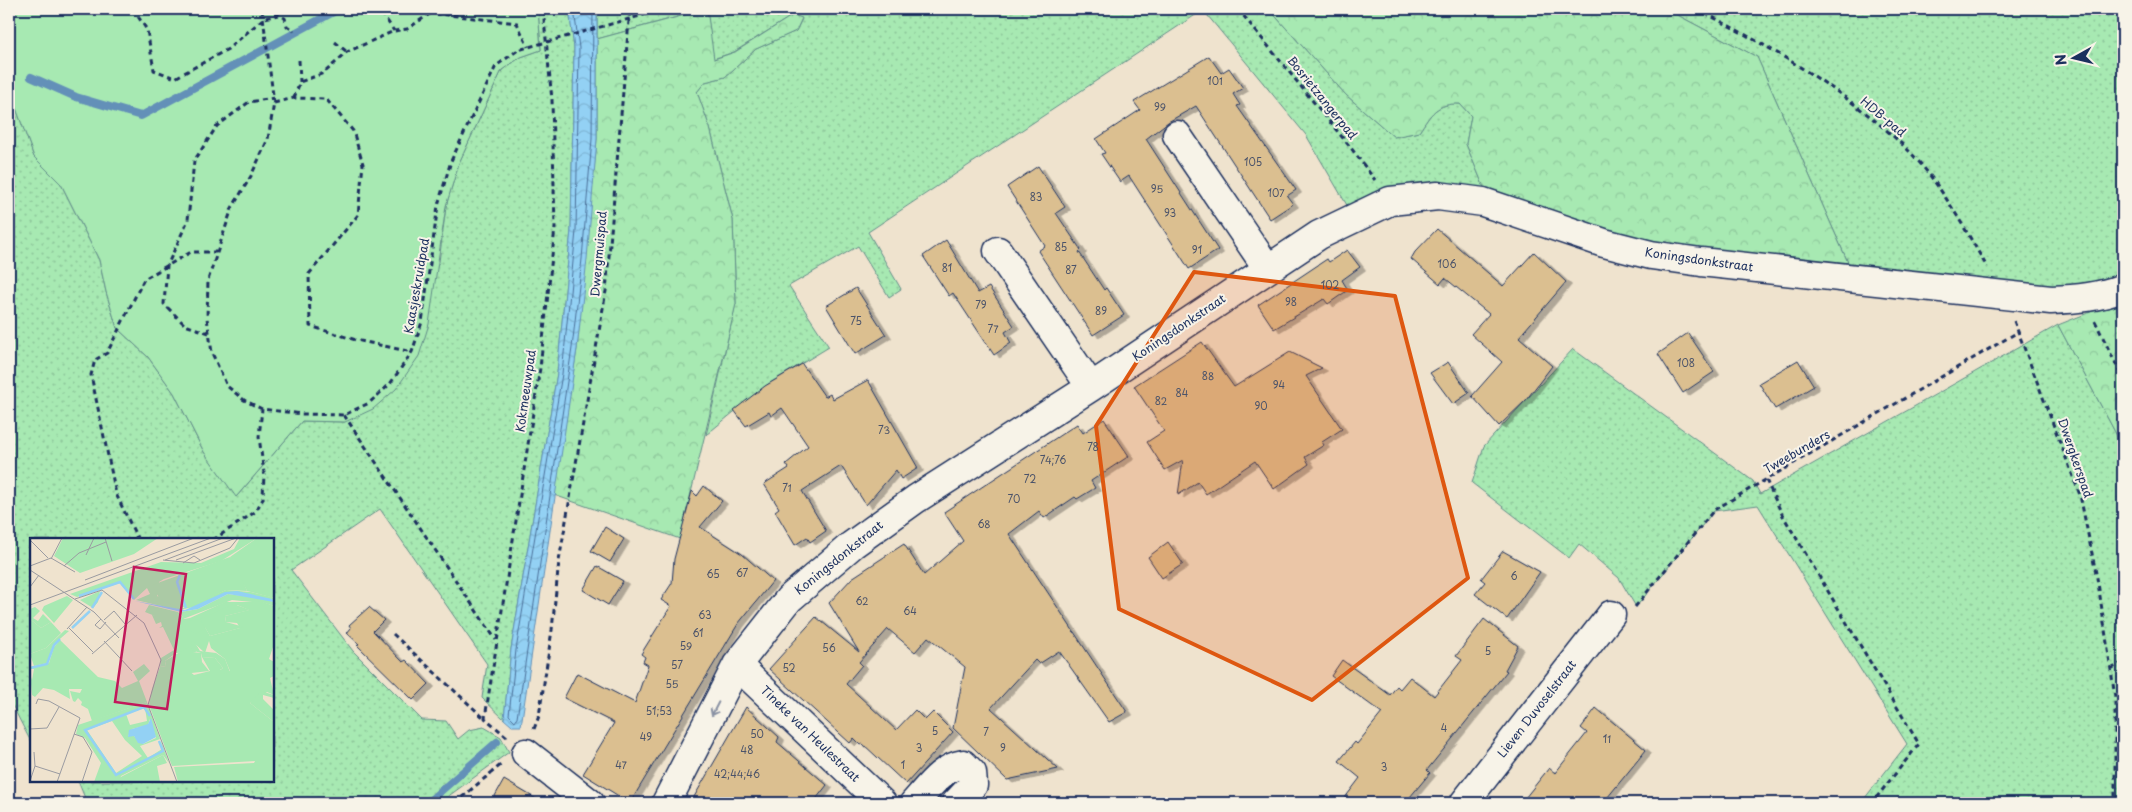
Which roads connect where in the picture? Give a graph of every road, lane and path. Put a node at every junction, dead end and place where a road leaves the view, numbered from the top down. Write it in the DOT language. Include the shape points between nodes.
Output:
graph roads {
  1 [pos="133,9"];
  2 [pos="262,9"];
  3 [pos="543,9"];
  4 [pos="630,9"];
  5 [pos="665,9"];
  6 [pos="1238,9"];
  7 [pos="1696,9"];
  8 [pos="430,11"];
  9 [pos="382,13"];
  10 [pos="264,18"];
  11 [pos="630,18"];
  12 [pos="294,31"];
  13 [pos="394,31"];
  14 [pos="335,42"];
  15 [pos="546,42"];
  16 [pos="528,47"];
  17 [pos="347,52"];
  18 [pos="299,60"];
  19 [pos="300,82"];
  20 [pos="274,98"];
  21 [pos="294,98"];
  22 [pos="274,103"];
  23 [pos="1177,135"];
  24 [pos="1390,201"];
  25 [pos="998,250"];
  26 [pos="216,252"];
  27 [pos="167,266"];
  28 [pos="1268,269"];
  29 [pos="2123,288"];
  30 [pos="2004,295"];
  31 [pos="2083,299"];
  32 [pos="2018,332"];
  33 [pos="209,333"];
  34 [pos="412,352"];
  35 [pos="2123,379"];
  36 [pos="1091,387"];
  37 [pos="262,409"];
  38 [pos="344,415"];
  39 [pos="1766,480"];
  40 [pos="137,538"];
  41 [pos="216,538"];
  42 [pos="1611,615"];
  43 [pos="393,634"];
  44 [pos="496,641"];
  45 [pos="2123,662"];
  46 [pos="737,666"];
  47 [pos="2111,669"];
  48 [pos="485,718"];
  49 [pos="524,751"];
  50 [pos="455,803"];
  51 [pos="590,803"];
  52 [pos="666,803"];
  53 [pos="882,803"];
  54 [pos="914,803"];
  55 [pos="956,803"];
  56 [pos="1464,803"];
  57 [pos="1872,803"];
  58 [pos="2115,803"];
  1 -- 10 [label="path" via="147,30 154,70 175,78 228,49"];
  2 -- 10 [label="path, Kaasjeskruidpad"];
  3 -- 15 [label="path, Kokmeeuwpad"];
  4 -- 11 [label="path, Dwergmuispad"];
  5 -- 11 [label="path"];
  6 -- 24 [label="path, Bosrietzangerpad"];
  7 -- 30 [label="path, HDB-pad" via="1759,40 1859,108 1909,151 1949,204"];
  8 -- 13 [label="path" via="407,28"];
  8 -- 16 [label="path" via="517,23"];
  9 -- 13 [label="path"];
  10 -- 12 [label="path" via="279,15"];
  10 -- 20 [label="path, Kaasjeskruidpad"];
  11 -- 15 [label="path, Kaasjeskruidpad"];
  11 -- 49 [label="path, Dwergmuispad" via="606,291 559,561 539,716"];
  13 -- 17 [label="path"];
  14 -- 17 [label="path"];
  15 -- 16 [label="path, Kaasjeskruidpad"];
  15 -- 44 [label="path, Kokmeeuwpad" via="552,100 555,228 540,368"];
  16 -- 34 [label="path, Kaasjeskruidpad" via="507,56 496,66 451,161 438,204 422,322"];
  17 -- 19 [label="path" via="324,73"];
  18 -- 19 [label="path"];
  19 -- 21 [label="path"];
  20 -- 22 [label="path, Kaasjeskruidpad"];
  20 -- 27 [label="path" via="249,102 217,126 194,161 188,220"];
  21 -- 22 [label="path"];
  21 -- 34 [label="path" via="326,99 353,131 363,164 358,215 309,274 310,326"];
  22 -- 26 [label="path, Kaasjeskruidpad" via="268,139 232,208"];
  23 -- 28 [label="street"];
  24 -- 28 [label="street, Koningsdonkstraat" via="1319,235"];
  24 -- 30 [label="street, Koningsdonkstraat" via="1438,196 1483,202 1651,256"];
  25 -- 36 [label="street"];
  26 -- 27 [label="path" via="191,252"];
  26 -- 33 [label="path, Kaasjeskruidpad" via="208,280 206,318"];
  27 -- 33 [label="path" via="164,304 185,325"];
  27 -- 40 [label="path" via="144,279 107,353 95,360 91,375 116,494"];
  28 -- 36 [label="street, Koningsdonkstraat"];
  29 -- 31 [label="street, Koningsdonkstraat"];
  30 -- 31 [label="street, Koningsdonkstraat" via="2051,300"];
  31 -- 35 [label="path"];
  32 -- 39 [label="path, Tweebunders"];
  32 -- 47 [label="path, Dwergkerspad" via="2080,495"];
  33 -- 37 [label="path, Kaasjeskruidpad" via="212,353 227,386"];
  34 -- 38 [label="path, Kaasjeskruidpad" via="390,384 369,403"];
  36 -- 46 [label="street, Koningsdonkstraat" via="916,499 852,545 789,599"];
  37 -- 38 [label="path, Kaasjeskruidpad"];
  37 -- 41 [label="path" via="259,436 264,473 263,499 255,512"];
  38 -- 44 [label="path"];
  39 -- 42 [label="path, Tweebunders" via="1714,510 1636,607"];
  39 -- 57 [label="path" via="1782,514 1919,744"];
  42 -- 56 [label="street, Lieven Duvoselstraat"];
  43 -- 48 [label="path"];
  44 -- 48 [label="path, Kokmeeuwpad"];
  45 -- 47 [label="path"];
  46 -- 52 [label="street, Koningsdonkstraat, one-way"];
  46 -- 53 [label="street, Tineke van Heulestraat"];
  47 -- 58 [label="path, Dwergkerspad" via="2115,697"];
  48 -- 49 [label="path"];
  49 -- 50 [label="path"];
  49 -- 51 [label="street"];
  54 -- 55 [label="street" via="942,773 963,764 972,773 973,785"];
}
